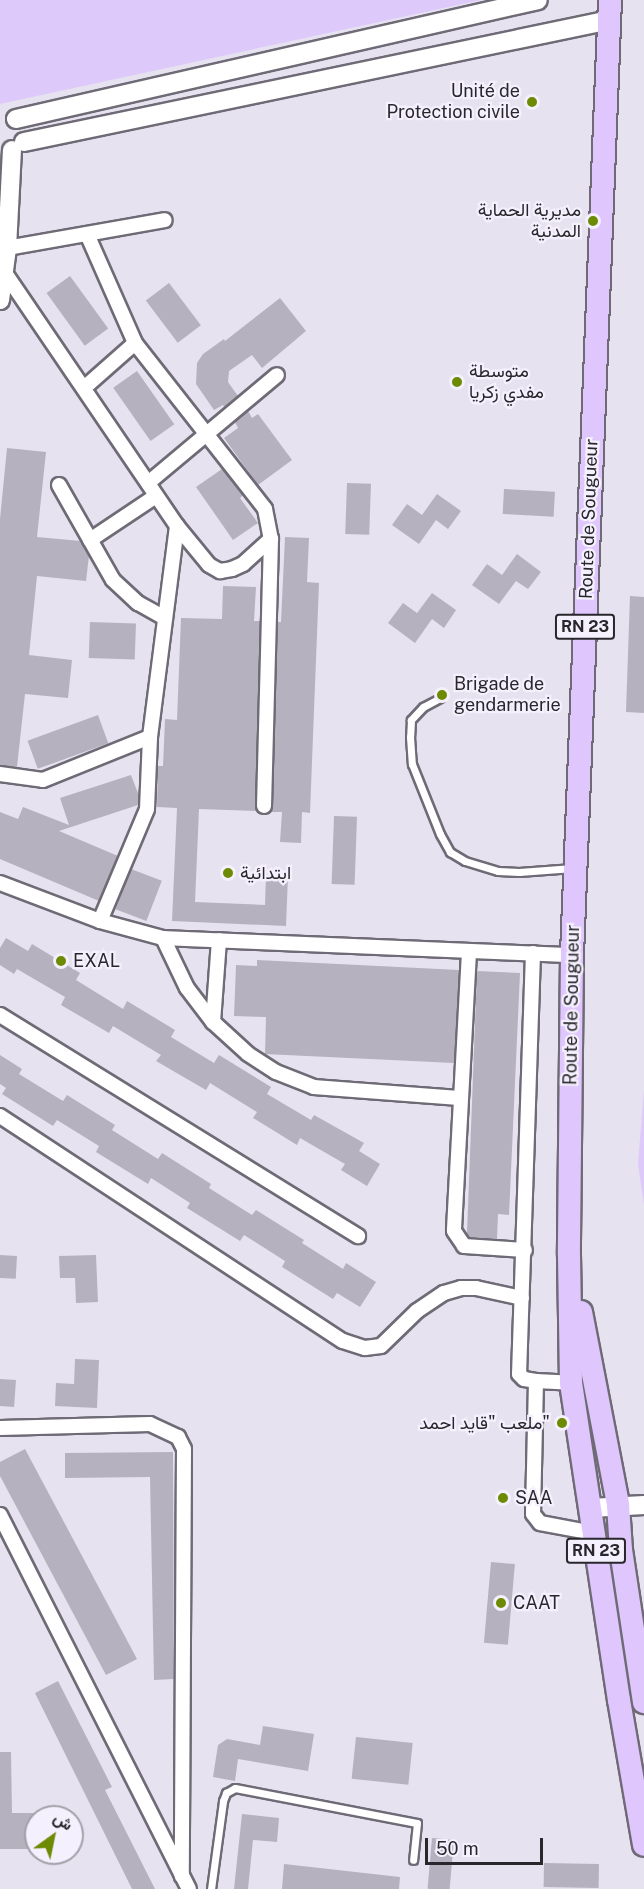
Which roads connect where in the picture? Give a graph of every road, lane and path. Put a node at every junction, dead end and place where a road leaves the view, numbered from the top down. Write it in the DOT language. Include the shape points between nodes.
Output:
graph roads {
  1 [pos="538,0"];
  2 [pos="610,10"];
  3 [pos="8,120"];
  4 [pos="8,147"];
  5 [pos="165,220"];
  6 [pos="87,234"];
  7 [pos="7,248"];
  8 [pos="3,270"];
  9 [pos="0,300"];
  10 [pos="135,343"];
  11 [pos="277,375"];
  12 [pos="84,388"];
  13 [pos="206,435"];
  14 [pos="148,483"];
  15 [pos="58,485"];
  16 [pos="156,496"];
  17 [pos="177,526"];
  18 [pos="90,540"];
  19 [pos="272,540"];
  20 [pos="165,618"];
  21 [pos="440,698"];
  22 [pos="150,737"];
  23 [pos="0,774"];
  24 [pos="264,806"];
  25 [pos="575,867"];
  26 [pos="0,883"];
  27 [pos="100,921"];
  28 [pos="163,938"];
  29 [pos="219,940"];
  30 [pos="469,952"];
  31 [pos="533,953"];
  32 [pos="572,955"];
  33 [pos="0,1015"];
  34 [pos="213,1022"];
  35 [pos="459,1098"];
  36 [pos="0,1116"];
  37 [pos="358,1236"];
  38 [pos="525,1250"];
  39 [pos="569,1255"];
  40 [pos="522,1298"];
  41 [pos="536,1381"];
  42 [pos="571,1383"];
  43 [pos="0,1428"];
  44 [pos="618,1505"];
  45 [pos="644,1505"];
  46 [pos="591,1508"];
  47 [pos="0,1515"];
  48 [pos="594,1533"];
  49 [pos="618,1700"];
  50 [pos="644,1701"];
  51 [pos="644,1845"];
  52 [pos="413,1860"];
  53 [pos="182,1876"];
  54 [pos="189,1889"];
  55 [pos="211,1889"];
  1 -- 3 [label="street"];
  2 -- 4 [label="street"];
  2 -- 25 [label="main road, Route de Sougueur / RN 23"];
  3 -- 4 [label="street" via="26,131"];
  4 -- 7 [label="street"];
  5 -- 6 [label="street"];
  6 -- 7 [label="street"];
  6 -- 10 [label="street"];
  7 -- 8 [label="street"];
  8 -- 9 [label="street"];
  8 -- 12 [label="street"];
  10 -- 12 [label="street"];
  10 -- 13 [label="street"];
  11 -- 13 [label="street"];
  12 -- 14 [label="street"];
  13 -- 14 [label="street"];
  13 -- 19 [label="street" via="265,509"];
  14 -- 16 [label="street"];
  15 -- 18 [label="street"];
  16 -- 17 [label="street"];
  16 -- 18 [label="street"];
  17 -- 19 [label="street" via="209,566 220,571 243,564"];
  17 -- 20 [label="street"];
  18 -- 20 [label="street" via="124,592"];
  19 -- 24 [label="street"];
  20 -- 22 [label="street"];
  21 -- 25 [label="lane" via="423,707 411,720 410,737 412,764 450,852 498,871"];
  22 -- 23 [label="street" via="43,780"];
  22 -- 27 [label="street" via="147,809"];
  25 -- 32 [label="main road, Route de Sougueur / RN 23"];
  26 -- 27 [label="street"];
  27 -- 28 [label="street"];
  28 -- 29 [label="street"];
  28 -- 34 [label="street" via="187,988"];
  29 -- 30 [label="street"];
  29 -- 34 [label="street"];
  30 -- 31 [label="street"];
  30 -- 35 [label="street"];
  31 -- 32 [label="street"];
  31 -- 38 [label="street"];
  32 -- 39 [label="main road, Route de Sougueur / RN 23"];
  33 -- 37 [label="street"];
  34 -- 35 [label="street" via="248,1054 276,1072 314,1087"];
  35 -- 38 [label="street" via="454,1231 464,1246"];
  36 -- 40 [label="street" via="343,1341 365,1348 381,1346 417,1311 444,1293 461,1288"];
  38 -- 40 [label="street"];
  39 -- 42 [label="main road, RN 23"];
  39 -- 44 [label="main road, RN 23"];
  40 -- 41 [label="street" via="519,1374"];
  41 -- 42 [label="street"];
  41 -- 48 [label="street" via="533,1514 540,1523"];
  42 -- 46 [label="main road, RN 23"];
  43 -- 53 [label="street" via="150,1424 178,1437 184,1449"];
  44 -- 45 [label="street"];
  44 -- 46 [label="street"];
  44 -- 50 [label="main road, RN 23"];
  46 -- 48 [label="main road, RN 23"];
  47 -- 53 [label="street"];
  48 -- 49 [label="main road, RN 23"];
  49 -- 50 [label="street"];
  49 -- 51 [label="main road, RN 23"];
  52 -- 55 [label="lane" via="417,1823 235,1788 226,1793 223,1801"];
  53 -- 54 [label="street"];
}
